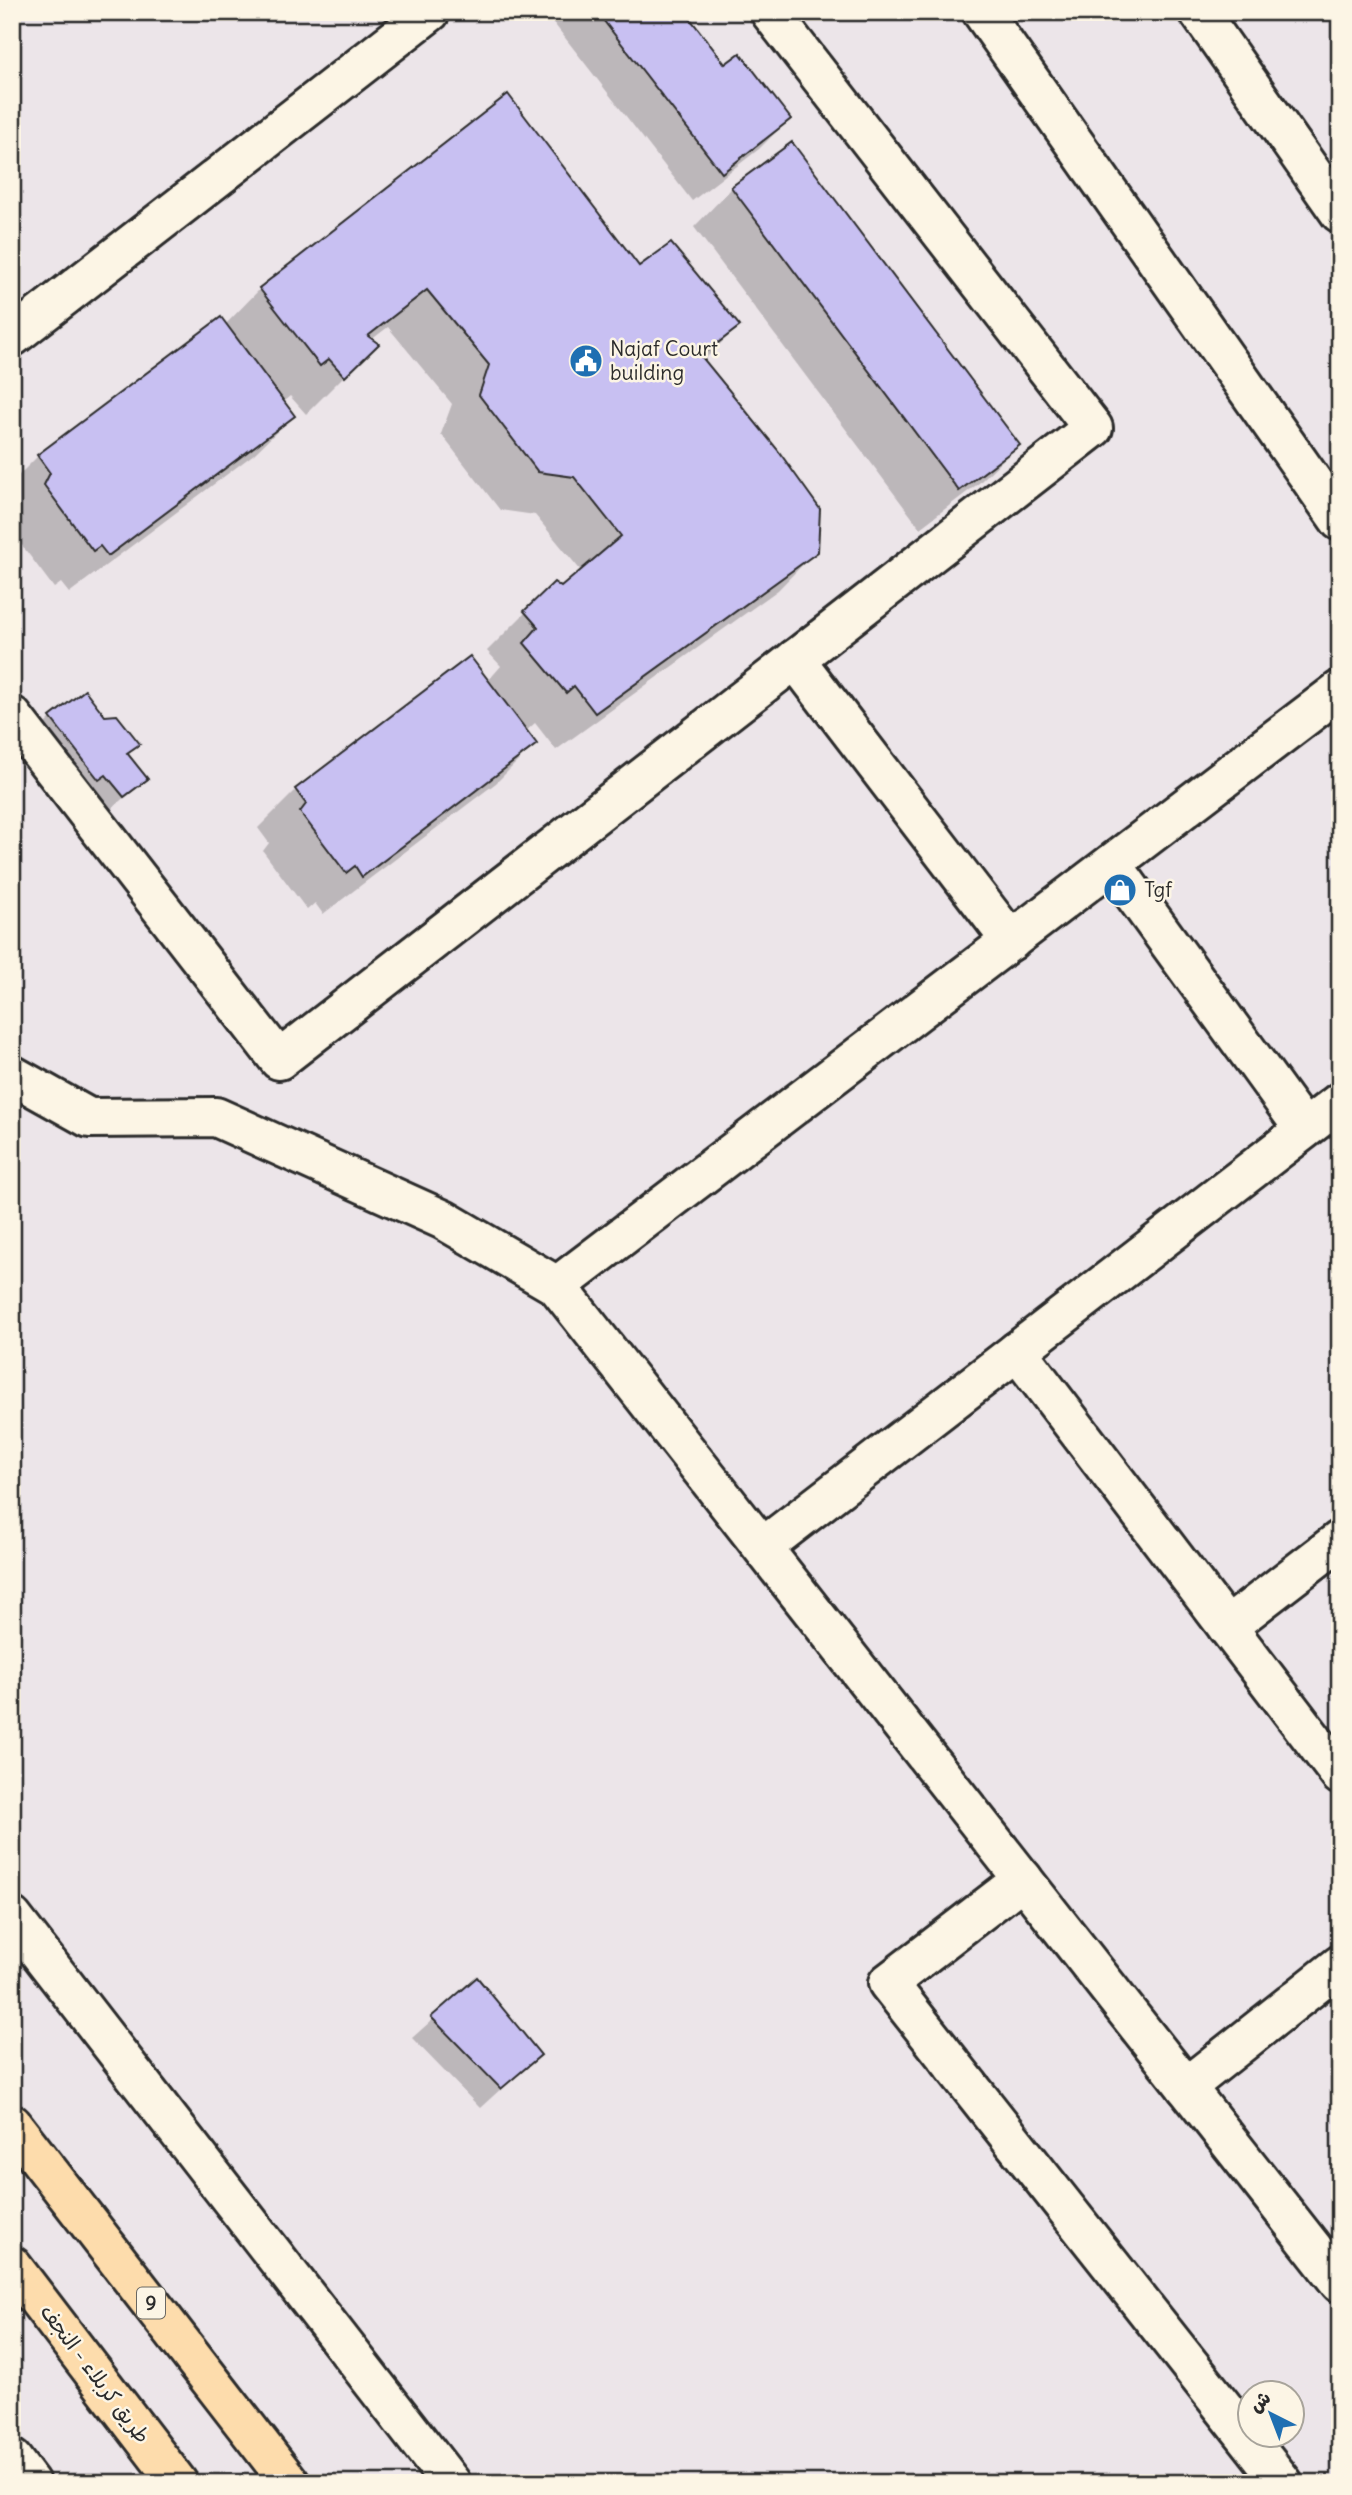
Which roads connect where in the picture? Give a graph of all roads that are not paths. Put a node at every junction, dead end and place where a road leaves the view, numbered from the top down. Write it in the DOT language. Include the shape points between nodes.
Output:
graph roads {
  1 [pos="430,12"];
  2 [pos="770,12"];
  3 [pos="982,12"];
  4 [pos="1199,12"];
  5 [pos="1340,213"];
  6 [pos="12,337"];
  7 [pos="1340,521"];
  8 [pos="795,659"];
  9 [pos="1340,690"];
  10 [pos="12,716"];
  11 [pos="1112,863"];
  12 [pos="1011,941"];
  13 [pos="12,1075"];
  14 [pos="1340,1102"];
  15 [pos="1304,1129"];
  16 [pos="557,1286"];
  17 [pos="1017,1351"];
  18 [pos="1340,1540"];
  19 [pos="763,1547"];
  20 [pos="1227,1627"];
  21 [pos="1340,1775"];
  22 [pos="1023,1879"];
  23 [pos="12,1917"];
  24 [pos="1340,1965"];
  25 [pos="1186,2087"];
  26 [pos="12,2124"];
  27 [pos="12,2266"];
  28 [pos="1340,2283"];
  29 [pos="12,2459"];
  30 [pos="30,2483"];
  31 [pos="178,2483"];
  32 [pos="290,2483"];
  33 [pos="451,2483"];
  34 [pos="1283,2483"];
  1 -- 6 [label="street"];
  2 -- 8 [label="street" via="1093,428"];
  3 -- 7 [label="street"];
  4 -- 5 [label="street"];
  8 -- 10 [label="street" via="279,1060"];
  8 -- 12 [label="street"];
  9 -- 11 [label="street"];
  11 -- 12 [label="street"];
  11 -- 15 [label="street"];
  12 -- 16 [label="street"];
  13 -- 16 [label="street" via="89,1118 216,1117 444,1220"];
  14 -- 15 [label="street"];
  15 -- 17 [label="street"];
  16 -- 19 [label="street"];
  17 -- 19 [label="street"];
  17 -- 20 [label="street"];
  18 -- 20 [label="street"];
  19 -- 22 [label="street"];
  20 -- 21 [label="street"];
  22 -- 25 [label="street"];
  22 -- 34 [label="street" via="888,1983"];
  23 -- 33 [label="street"];
  24 -- 25 [label="street"];
  25 -- 28 [label="street"];
  26 -- 32 [label="highway, 9"];
  27 -- 31 [label="highway, طريق کربلاء - النجف"];
  29 -- 30 [label="street"];
}
